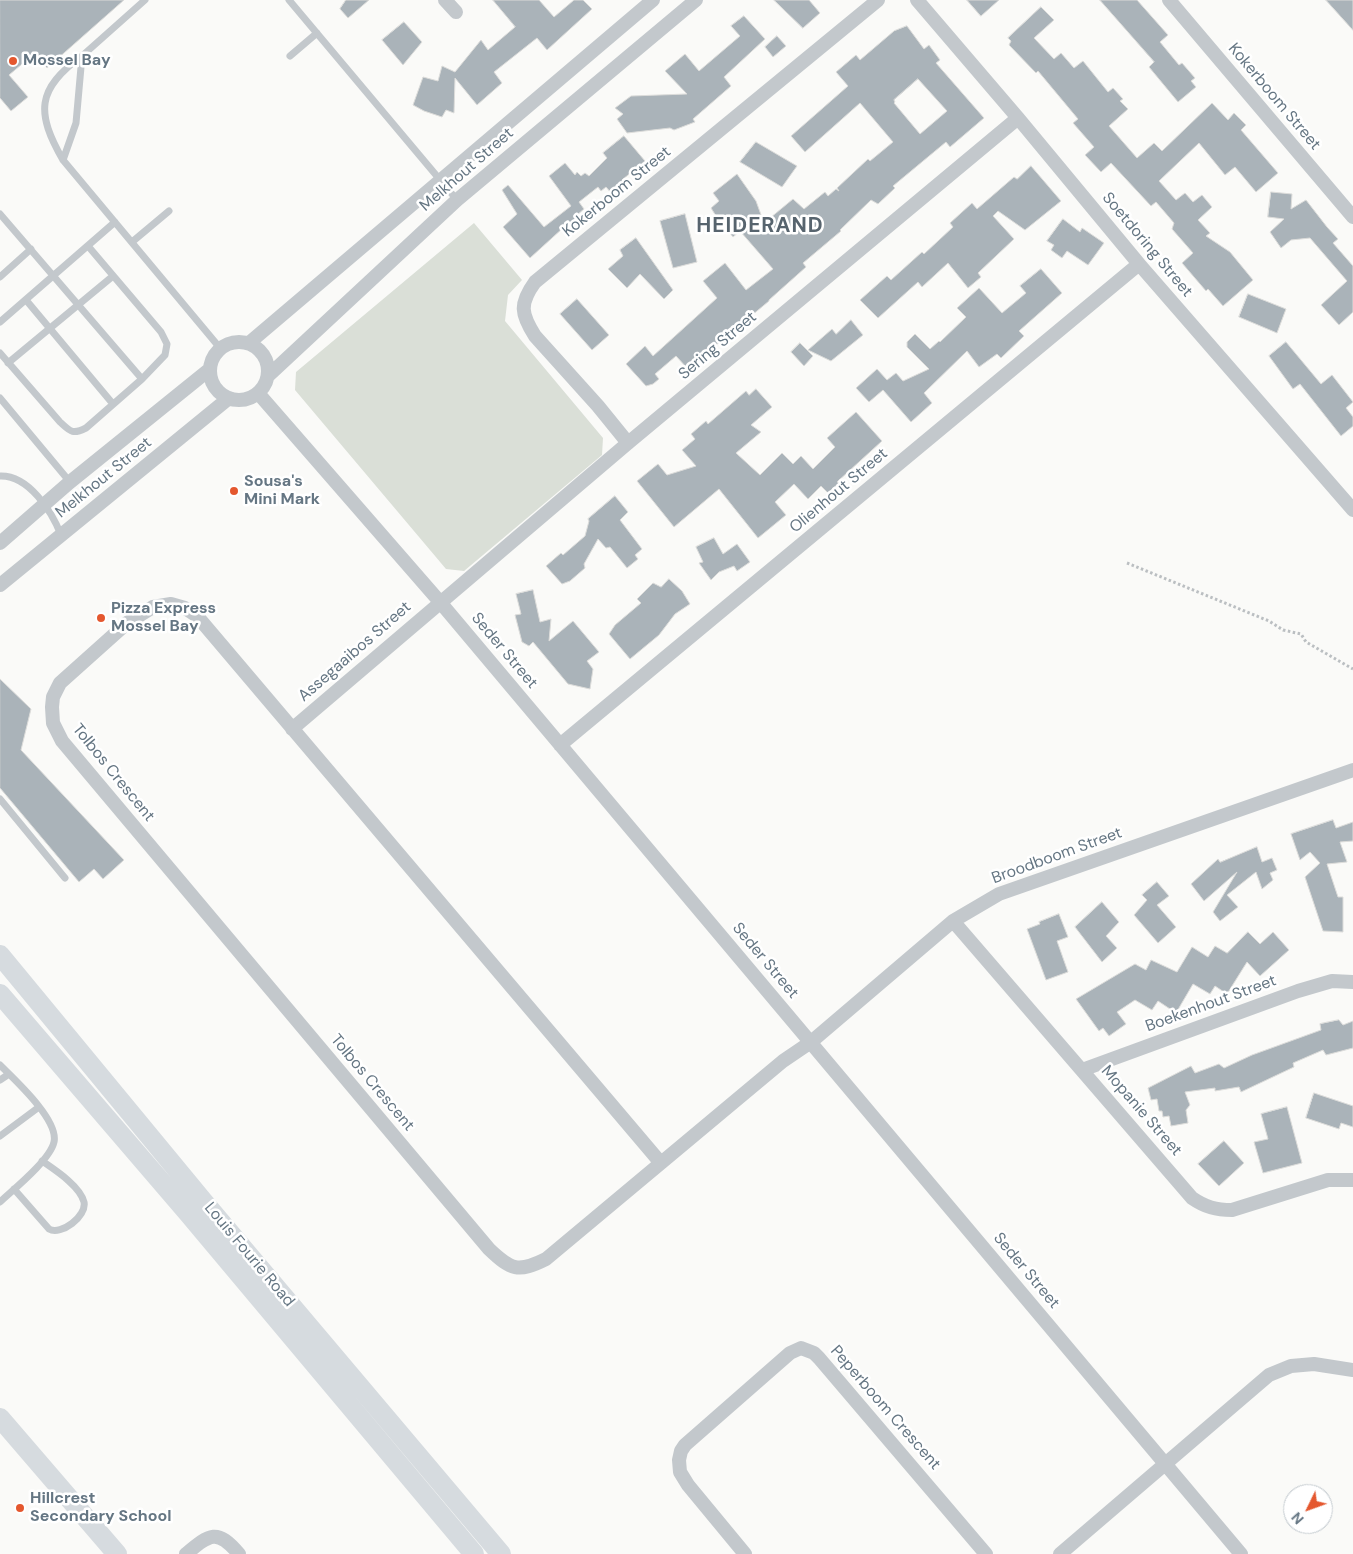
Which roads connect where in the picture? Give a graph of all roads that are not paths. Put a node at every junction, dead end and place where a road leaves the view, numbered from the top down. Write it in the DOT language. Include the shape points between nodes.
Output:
graph roads {
  1 [pos="145,0"];
  2 [pos="289,0"];
  3 [pos="445,0"];
  4 [pos="653,0"];
  5 [pos="696,0"];
  6 [pos="878,0"];
  7 [pos="917,0"];
  8 [pos="1169,0"];
  9 [pos="456,12"];
  10 [pos="317,33"];
  11 [pos="82,56"];
  12 [pos="290,56"];
  13 [pos="1018,118"];
  14 [pos="63,160"];
  15 [pos="440,180"];
  16 [pos="457,200"];
  17 [pos="168,211"];
  18 [pos="1353,217"];
  19 [pos="1,218"];
  20 [pos="115,222"];
  21 [pos="132,242"];
  22 [pos="88,246"];
  23 [pos="31,249"];
  24 [pos="1139,264"];
  25 [pos="54,275"];
  26 [pos="113,276"];
  27 [pos="0,277"];
  28 [pos="26,300"];
  29 [pos="79,304"];
  30 [pos="0,322"];
  31 [pos="50,328"];
  32 [pos="249,343"];
  33 [pos="220,348"];
  34 [pos="0,353"];
  35 [pos="8,362"];
  36 [pos="210,370"];
  37 [pos="268,376"];
  38 [pos="142,379"];
  39 [pos="258,393"];
  40 [pos="0,398"];
  41 [pos="229,398"];
  42 [pos="113,404"];
  43 [pos="628,443"];
  44 [pos="0,476"];
  45 [pos="70,482"];
  46 [pos="45,504"];
  47 [pos="1353,510"];
  48 [pos="61,535"];
  49 [pos="0,543"];
  50 [pos="0,585"];
  51 [pos="440,602"];
  52 [pos="292,729"];
  53 [pos="560,745"];
  54 [pos="1353,770"];
  55 [pos="0,799"];
  56 [pos="65,878"];
  57 [pos="953,921"];
  58 [pos="0,955"];
  59 [pos="1353,982"];
  60 [pos="0,994"];
  61 [pos="810,1042"];
  62 [pos="0,1065"];
  63 [pos="1082,1070"];
  64 [pos="9,1074"];
  65 [pos="0,1080"];
  66 [pos="39,1108"];
  67 [pos="0,1136"];
  68 [pos="42,1161"];
  69 [pos="660,1162"];
  70 [pos="1353,1180"];
  71 [pos="14,1189"];
  72 [pos="0,1202"];
  73 [pos="1353,1370"];
  74 [pos="0,1418"];
  75 [pos="1165,1464"];
  76 [pos="117,1554"];
  77 [pos="186,1554"];
  78 [pos="240,1554"];
  79 [pos="474,1554"];
  80 [pos="501,1554"];
  81 [pos="745,1554"];
  82 [pos="986,1554"];
  83 [pos="1060,1554"];
  84 [pos="1241,1554"];
  1 -- 11 [label="lane"];
  2 -- 10 [label="lane"];
  3 -- 9 [label="street"];
  4 -- 15 [label="street, Melkhout Street"];
  5 -- 16 [label="street, Melkhout Street"];
  6 -- 43 [label="street, Kokerboom Street" via="535,282 527,293 522,309 535,336"];
  7 -- 13 [label="street, Soetdoring Street"];
  8 -- 18 [label="street, Kokerboom Street"];
  10 -- 12 [label="lane"];
  10 -- 15 [label="lane"];
  11 -- 14 [label="lane" via="76,123"];
  11 -- 14 [label="lane" via="57,77 48,90 44,107 46,126"];
  13 -- 24 [label="street, Soetdoring Street"];
  13 -- 43 [label="street, Sering Street"];
  14 -- 20 [label="lane"];
  15 -- 16 [label="lane"];
  15 -- 32 [label="street, Melkhout Street"];
  16 -- 37 [label="street, Melkhout Street"];
  17 -- 21 [label="lane"];
  19 -- 23 [label="lane"];
  20 -- 21 [label="lane"];
  20 -- 22 [label="lane"];
  21 -- 33 [label="lane"];
  22 -- 25 [label="lane"];
  22 -- 26 [label="lane"];
  23 -- 25 [label="lane"];
  23 -- 27 [label="lane"];
  24 -- 47 [label="street, Soetdoring Street"];
  24 -- 53 [label="street, Olienhout Street"];
  25 -- 28 [label="lane"];
  25 -- 29 [label="lane"];
  26 -- 29 [label="lane"];
  26 -- 38 [label="lane" via="168,344 165,355"];
  28 -- 30 [label="lane"];
  28 -- 31 [label="lane"];
  29 -- 31 [label="lane"];
  29 -- 38 [label="lane"];
  31 -- 35 [label="lane"];
  31 -- 42 [label="lane"];
  32 -- 33 [label="street" via="229,343"];
  32 -- 37 [label="street" via="265,356"];
  33 -- 36 [label="street"];
  34 -- 35 [label="lane"];
  35 -- 42 [label="lane" via="70,431 86,428"];
  36 -- 41 [label="street" via="214,386"];
  36 -- 45 [label="street, Melkhout Street"];
  37 -- 39 [label="street"];
  38 -- 42 [label="lane"];
  39 -- 41 [label="street" via="244,399"];
  39 -- 51 [label="street, Seder Street"];
  40 -- 45 [label="lane"];
  41 -- 48 [label="street, Melkhout Street"];
  43 -- 51 [label="street, Sering Street"];
  44 -- 46 [label="lane" via="17,480"];
  45 -- 46 [label="street, Melkhout Street"];
  46 -- 48 [label="lane"];
  46 -- 49 [label="street, Melkhout Street"];
  48 -- 50 [label="street, Melkhout Street"];
  51 -- 52 [label="street, Assegaaibos Street"];
  51 -- 53 [label="street, Seder Street"];
  52 -- 69 [label="street, Tolbos Crescent"];
  52 -- 69 [label="street, Tolbos Crescent" via="196,616 171,604 153,607 128,623 60,684 53,697 53,722 62,741 489,1249 508,1266 526,1267 546,1259"];
  53 -- 61 [label="street, Seder Street"];
  54 -- 57 [label="street, Broodboom Street" via="999,894"];
  55 -- 56 [label="lane"];
  57 -- 61 [label="street, Broodboom Street"];
  57 -- 63 [label="street, Mopanie Street"];
  58 -- 80 [label="main road, Louis Fourie Road"];
  59 -- 63 [label="street, Boekenhout Street" via="1332,982 1298,991"];
  60 -- 79 [label="main road, Louis Fourie Road"];
  61 -- 69 [label="street, Tolbos Crescent"];
  61 -- 75 [label="street, Seder Street"];
  62 -- 64 [label="lane"];
  63 -- 70 [label="street, Mopanie Street" via="1192,1198 1206,1207 1232,1210 1328,1180"];
  64 -- 65 [label="lane"];
  64 -- 66 [label="lane"];
  66 -- 67 [label="lane"];
  66 -- 68 [label="lane" via="54,1133 54,1143"];
  68 -- 71 [label="lane"];
  68 -- 71 [label="lane" via="79,1192 84,1203 80,1215 66,1227 53,1231"];
  71 -- 72 [label="lane"];
  73 -- 75 [label="street" via="1314,1364 1291,1366 1269,1375"];
  74 -- 76 [label="main road"];
  75 -- 83 [label="street"];
  75 -- 84 [label="street, Seder Street"];
  77 -- 78 [label="street" via="204,1539 212,1537 222,1537"];
  81 -- 82 [label="street, Peperboom Crescent" via="688,1485 680,1472 681,1451 790,1353 801,1348 819,1358"];
}
